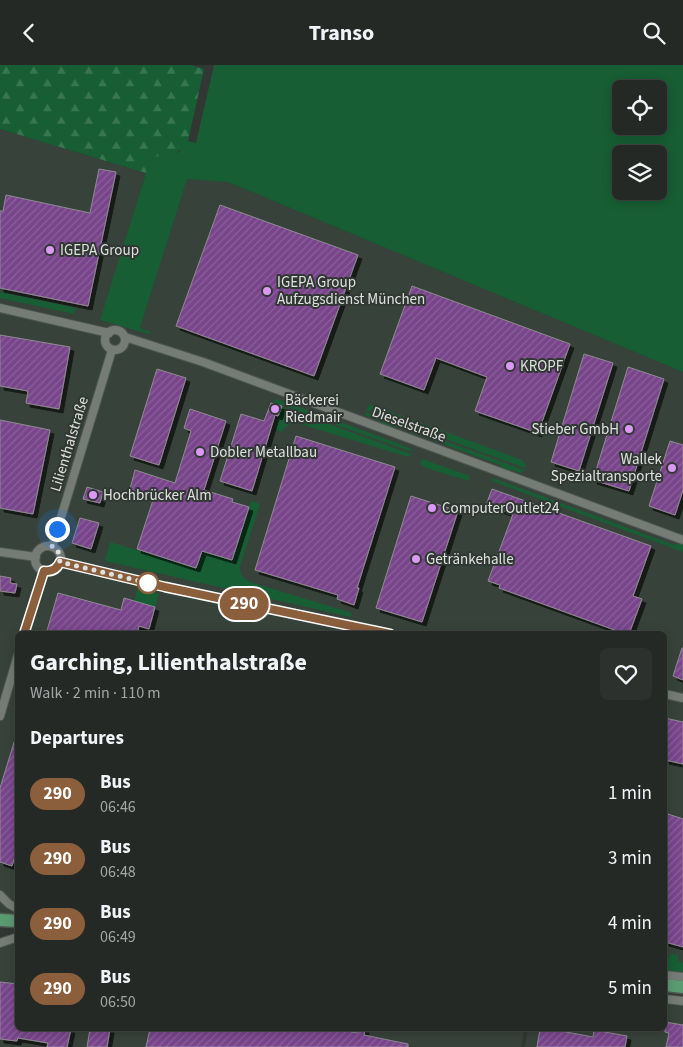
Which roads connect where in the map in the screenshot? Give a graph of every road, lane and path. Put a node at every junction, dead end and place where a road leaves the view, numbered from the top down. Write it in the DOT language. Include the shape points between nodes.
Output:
graph roads {
  1 [pos="0,308"];
  2 [pos="109,333"];
  3 [pos="125,337"];
  4 [pos="112,350"];
  5 [pos="683,540"];
  6 [pos="52,547"];
  7 [pos="0,552"];
  8 [pos="36,557"];
  9 [pos="60,562"];
  10 [pos="44,571"];
  11 [pos="25,631"];
  12 [pos="376,631"];
  13 [pos="15,665"];
  14 [pos="667,694"];
  15 [pos="683,698"];
  16 [pos="0,716"];
  17 [pos="0,895"];
  18 [pos="15,907"];
  19 [pos="0,919"];
  20 [pos="15,921"];
  21 [pos="15,938"];
  22 [pos="0,943"];
  23 [pos="667,975"];
  24 [pos="683,977"];
  25 [pos="667,985"];
  26 [pos="683,987"];
  27 [pos="667,999"];
  28 [pos="683,1001"];
  1 -- 2 [label="street"];
  2 -- 3 [label="street" via="117,331"];
  2 -- 4 [label="street" via="105,341"];
  3 -- 4 [label="street" via="124,346"];
  3 -- 5 [label="street, Dieselstraße" via="203,362"];
  4 -- 6 [label="street, Lilienthalstraße"];
  6 -- 8 [label="street" via="41,548"];
  6 -- 9 [label="street" via="58,551"];
  7 -- 8 [label="street"];
  8 -- 10 [label="street" via="38,567"];
  9 -- 10 [label="street" via="52,571"];
  9 -- 12 [label="street"];
  10 -- 11 [label="street"];
  13 -- 16 [label="street"];
  14 -- 15 [label="street"];
  17 -- 18 [label="street"];
  19 -- 20 [label="main road"];
  21 -- 22 [label="street"];
  23 -- 24 [label="street"];
  25 -- 26 [label="main road"];
  27 -- 28 [label="street"];
}
